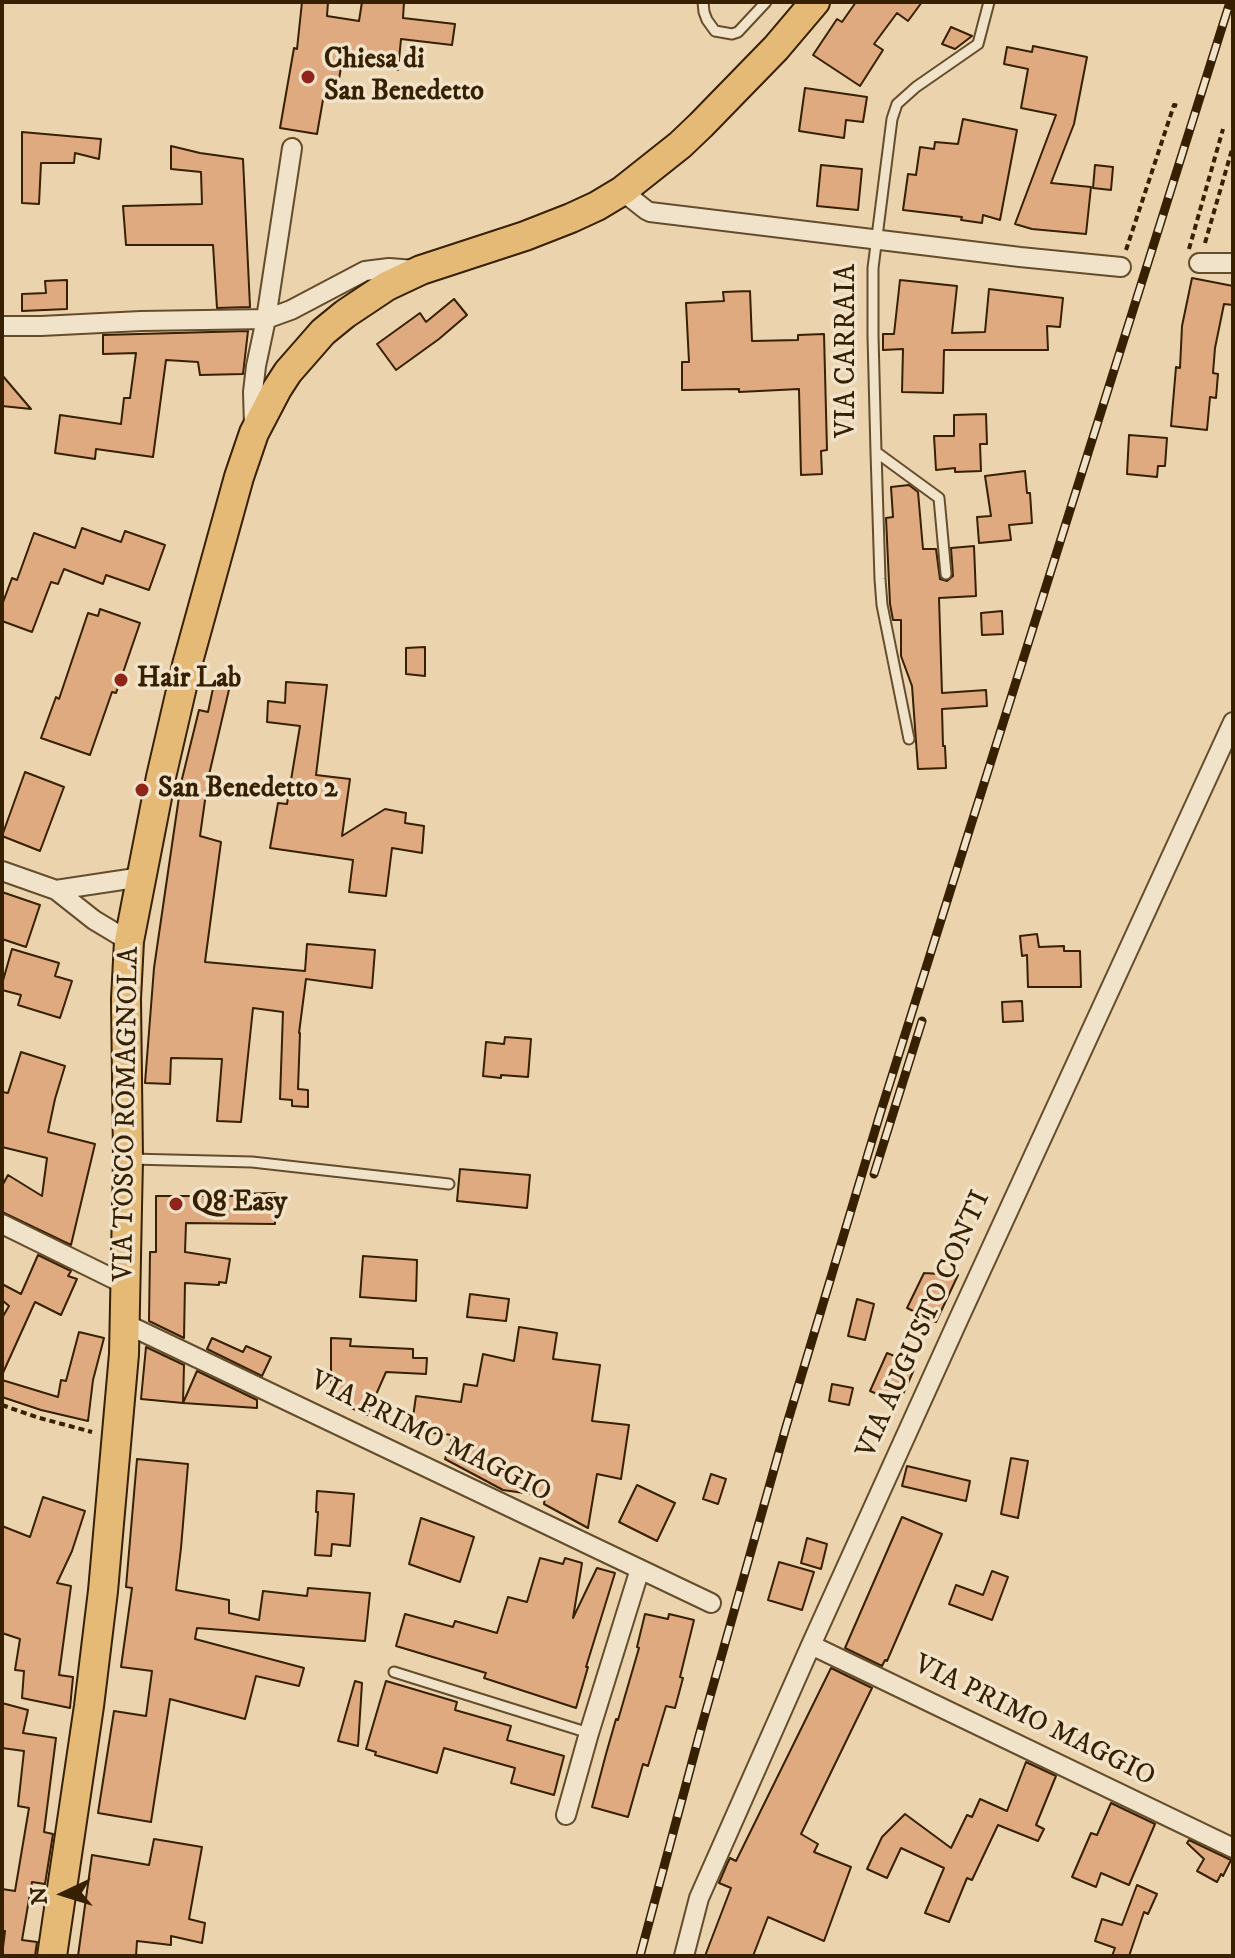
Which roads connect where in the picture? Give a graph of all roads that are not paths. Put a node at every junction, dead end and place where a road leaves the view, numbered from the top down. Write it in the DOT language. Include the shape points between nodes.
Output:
graph roads {
  1 [pos="703,2"];
  2 [pos="766,2"];
  3 [pos="815,2"];
  4 [pos="989,2"];
  5 [pos="292,148"];
  6 [pos="622,191"];
  7 [pos="876,240"];
  8 [pos="1199,263"];
  9 [pos="1233,263"];
  10 [pos="1121,267"];
  11 [pos="421,270"];
  12 [pos="266,319"];
  13 [pos="2,326"];
  14 [pos="254,433"];
  15 [pos="876,452"];
  16 [pos="946,574"];
  17 [pos="1233,722"];
  18 [pos="909,739"];
  19 [pos="2,871"];
  20 [pos="142,877"];
  21 [pos="56,890"];
  22 [pos="129,941"];
  23 [pos="128,1159"];
  24 [pos="449,1184"];
  25 [pos="2,1224"];
  26 [pos="126,1285"];
  27 [pos="126,1324"];
  28 [pos="640,1569"];
  29 [pos="711,1603"];
  30 [pos="811,1645"];
  31 [pos="394,1672"];
  32 [pos="589,1733"];
  33 [pos="566,1815"];
  34 [pos="1233,1848"];
  35 [pos="52,1956"];
  36 [pos="684,1956"];
  1 -- 2 [label="lane" via="715,31 732,34"];
  3 -- 6 [label="main road, VIA TOSCO ROMAGNOLA" via="701,125"];
  4 -- 7 [label="lane, VIA CARRAIA" via="978,44 897,104"];
  5 -- 12 [label="street"];
  6 -- 7 [label="street, VIA CARRAIA" via="650,212"];
  6 -- 11 [label="main road, VIA TOSCO ROMAGNOLA" via="537,232"];
  7 -- 10 [label="street, VIA CARRAIA"];
  7 -- 15 [label="lane, VIA CARRAIA"];
  8 -- 9 [label="street"];
  11 -- 12 [label="street" via="365,271"];
  11 -- 14 [label="main road, VIA TOSCO ROMAGNOLA" via="387,286 323,332 288,372"];
  12 -- 13 [label="street"];
  12 -- 14 [label="street" via="253,392"];
  14 -- 20 [label="main road, VIA TOSCO ROMAGNOLA" via="187,665"];
  15 -- 16 [label="lane, VIA CARRAIA" via="939,498"];
  15 -- 18 [label="lane" via="882,605"];
  17 -- 30 [label="street, VIA AUGUSTO CONTI"];
  19 -- 21 [label="street"];
  20 -- 21 [label="street"];
  20 -- 22 [label="main road, VIA TOSCO ROMAGNOLA"];
  21 -- 22 [label="street"];
  22 -- 23 [label="main road, VIA TOSCO ROMAGNOLA"];
  23 -- 24 [label="lane" via="252,1162"];
  23 -- 26 [label="main road, VIA TOSCO ROMAGNOLA"];
  25 -- 26 [label="street"];
  26 -- 27 [label="main road, VIA TOSCO ROMAGNOLA"];
  27 -- 28 [label="street, VIA PRIMO MAGGIO"];
  27 -- 35 [label="main road, VIA TOSCO ROMAGNOLA" via="103,1591"];
  28 -- 29 [label="street, VIA PRIMO MAGGIO"];
  28 -- 32 [label="street"];
  30 -- 34 [label="street, VIA PRIMO MAGGIO"];
  30 -- 36 [label="street, VIA AUGUSTO CONTI" via="699,1898"];
  31 -- 32 [label="lane"];
  32 -- 33 [label="street"];
}
